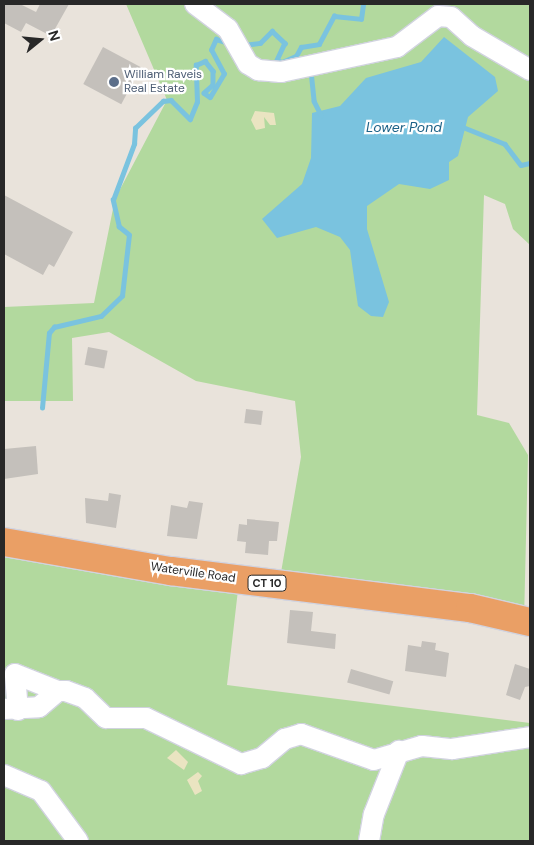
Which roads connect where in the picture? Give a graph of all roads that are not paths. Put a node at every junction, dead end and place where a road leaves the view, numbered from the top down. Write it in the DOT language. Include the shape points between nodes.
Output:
graph roads {
  1 [pos="195,4"];
  2 [pos="530,70"];
  3 [pos="4,542"];
  4 [pos="530,622"];
  5 [pos="58,691"];
  6 [pos="11,709"];
  7 [pos="530,738"];
  8 [pos="399,751"];
  9 [pos="4,775"];
  10 [pos="78,841"];
  11 [pos="369,841"];
  1 -- 2 [label="lane" via="228,29 258,70 281,72 396,47 431,18 444,16"];
  3 -- 4 [label="highway, Waterville Road / CT 10" via="171,571 470,608"];
  5 -- 6 [label="lane" via="39,707"];
  5 -- 6 [label="lane" via="15,674"];
  5 -- 8 [label="lane" via="85,698 116,721 146,718 241,764 262,758 285,740 302,734 374,760"];
  7 -- 8 [label="lane" via="506,744 452,749 422,746"];
  8 -- 11 [label="lane" via="374,814"];
  9 -- 10 [label="lane" via="41,791"];
}
